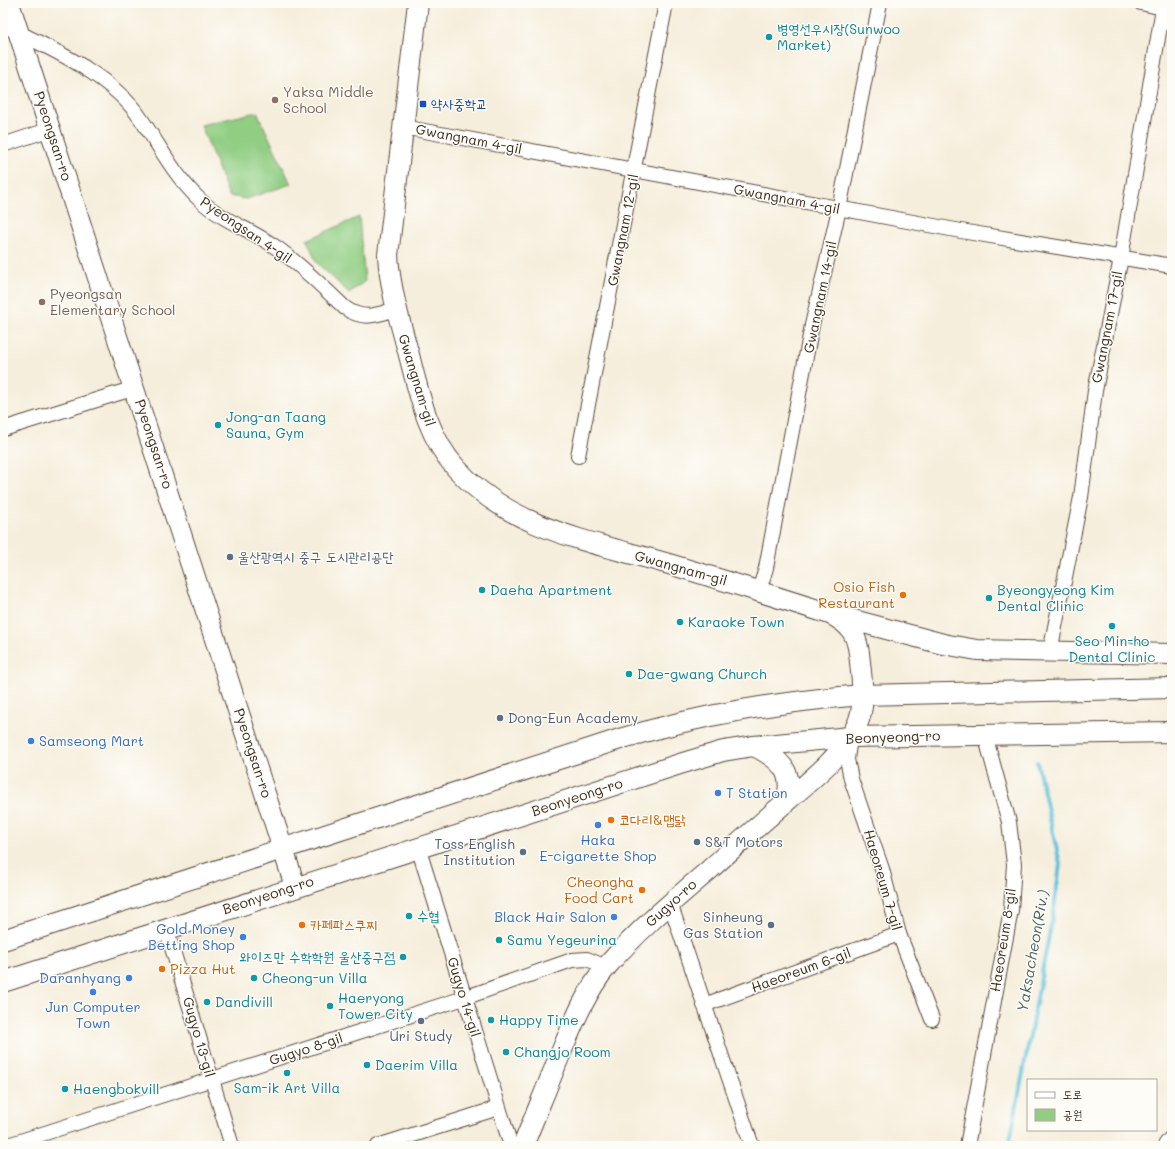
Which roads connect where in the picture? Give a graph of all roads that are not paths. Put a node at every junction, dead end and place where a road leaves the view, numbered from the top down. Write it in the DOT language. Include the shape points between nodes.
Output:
graph roads {
  1 [pos="9,3"];
  2 [pos="418,3"];
  3 [pos="666,3"];
  4 [pos="880,3"];
  5 [pos="1141,3"];
  6 [pos="1166,6"];
  7 [pos="11,29"];
  8 [pos="403,127"];
  9 [pos="51,130"];
  10 [pos="3,144"];
  11 [pos="635,170"];
  12 [pos="840,209"];
  13 [pos="1121,258"];
  14 [pos="1172,266"];
  15 [pos="396,309"];
  16 [pos="135,388"];
  17 [pos="3,429"];
  18 [pos="578,456"];
  19 [pos="759,591"];
  20 [pos="830,614"];
  21 [pos="1050,652"];
  22 [pos="1172,654"];
  23 [pos="1172,688"];
  24 [pos="862,695"];
  25 [pos="1172,732"];
  26 [pos="985,735"];
  27 [pos="850,738"];
  28 [pos="754,746"];
  29 [pos="786,801"];
  30 [pos="418,847"];
  31 [pos="283,848"];
  32 [pos="296,886"];
  33 [pos="670,903"];
  34 [pos="166,928"];
  35 [pos="899,934"];
  36 [pos="3,940"];
  37 [pos="606,967"];
  38 [pos="3,982"];
  39 [pos="464,998"];
  40 [pos="704,1005"];
  41 [pos="932,1020"];
  42 [pos="211,1080"];
  43 [pos="498,1108"];
  44 [pos="1172,1141"];
  45 [pos="5,1146"];
  46 [pos="232,1146"];
  47 [pos="378,1146"];
  48 [pos="511,1146"];
  49 [pos="523,1146"];
  50 [pos="752,1146"];
  51 [pos="966,1146"];
  52 [pos="1168,1146"];
  1 -- 7 [label="main road, Pyeongsan-ro"];
  2 -- 8 [label="main road, Gwangnam-gil"];
  3 -- 11 [label="street, Gwangnam 12-gil"];
  4 -- 12 [label="street, Gwangnam 14-gil"];
  5 -- 6 [label="street"];
  6 -- 13 [label="street, Gwangnam 17-gil"];
  7 -- 9 [label="main road, Pyeongsan-ro"];
  7 -- 15 [label="street, Pyeongsan 4-gil" via="73,62 109,85 136,112 183,183 201,201 229,221 277,248 345,308 362,317"];
  8 -- 11 [label="street, Gwangnam 4-gil"];
  8 -- 15 [label="main road, Gwangnam-gil" via="388,255"];
  9 -- 10 [label="street"];
  9 -- 16 [label="main road, Pyeongsan-ro"];
  11 -- 12 [label="street, Gwangnam 4-gil"];
  11 -- 18 [label="street, Gwangnam 12-gil"];
  12 -- 13 [label="street, Gwangnam 4-gil"];
  12 -- 19 [label="street, Gwangnam 14-gil" via="812,325 766,568"];
  13 -- 14 [label="street, Gwangnam 4-gil"];
  13 -- 21 [label="street, Gwangnam 17-gil" via="1095,391 1081,497"];
  15 -- 19 [label="main road, Gwangnam-gil" via="425,414 440,446 456,468 492,498 524,519 552,531"];
  16 -- 17 [label="street"];
  16 -- 31 [label="main road, Pyeongsan-ro"];
  19 -- 20 [label="main road, Gwangnam-gil"];
  20 -- 21 [label="main road" via="943,644 977,650"];
  20 -- 24 [label="main road, Gwangnam-gil" via="842,619 856,638"];
  21 -- 22 [label="main road"];
  23 -- 24 [label="main road"];
  24 -- 27 [label="main road, Gugyo-ro" via="862,709"];
  24 -- 31 [label="main road" via="751,707 671,724"];
  25 -- 26 [label="main road, Beonyeong-ro"];
  26 -- 27 [label="main road, Beonyeong-ro"];
  26 -- 51 [label="street, Haeoreum 8-gil" via="1009,822 1014,864 1011,910"];
  27 -- 28 [label="main road, Beonyeong-ro"];
  27 -- 29 [label="main road, Gugyo-ro" via="819,772"];
  27 -- 35 [label="street, Haeoreum 7-gil" via="847,759 851,779 882,869"];
  28 -- 29 [label="main road" via="773,756 786,770 790,786"];
  28 -- 30 [label="main road, Beonyeong-ro" via="683,762"];
  29 -- 33 [label="main road, Gugyo-ro"];
  30 -- 32 [label="main road, Beonyeong-ro"];
  30 -- 39 [label="street, Gugyo 14-gil"];
  31 -- 32 [label="main road, Pyeongsan-ro"];
  31 -- 36 [label="main road"];
  32 -- 34 [label="main road, Beonyeong-ro"];
  33 -- 37 [label="main road, Gugyo-ro"];
  33 -- 40 [label="street"];
  34 -- 38 [label="main road, Beonyeong-ro"];
  34 -- 42 [label="street, Gugyo 13-gil"];
  35 -- 40 [label="street, Haeoreum 6-gil"];
  35 -- 41 [label="street, Haeoreum 7-gil"];
  37 -- 39 [label="street, Gugyo 8-gil" via="587,959 572,960"];
  37 -- 49 [label="main road, Gugyo-ro" via="588,993 566,1039"];
  39 -- 42 [label="street, Gugyo 8-gil"];
  39 -- 43 [label="street, Gugyo 14-gil"];
  40 -- 50 [label="street"];
  42 -- 45 [label="street, Gugyo 8-gil"];
  42 -- 46 [label="street, Gugyo 13-gil"];
  43 -- 47 [label="street"];
  43 -- 48 [label="street, Gugyo 14-gil"];
  44 -- 52 [label="main road"];
}
